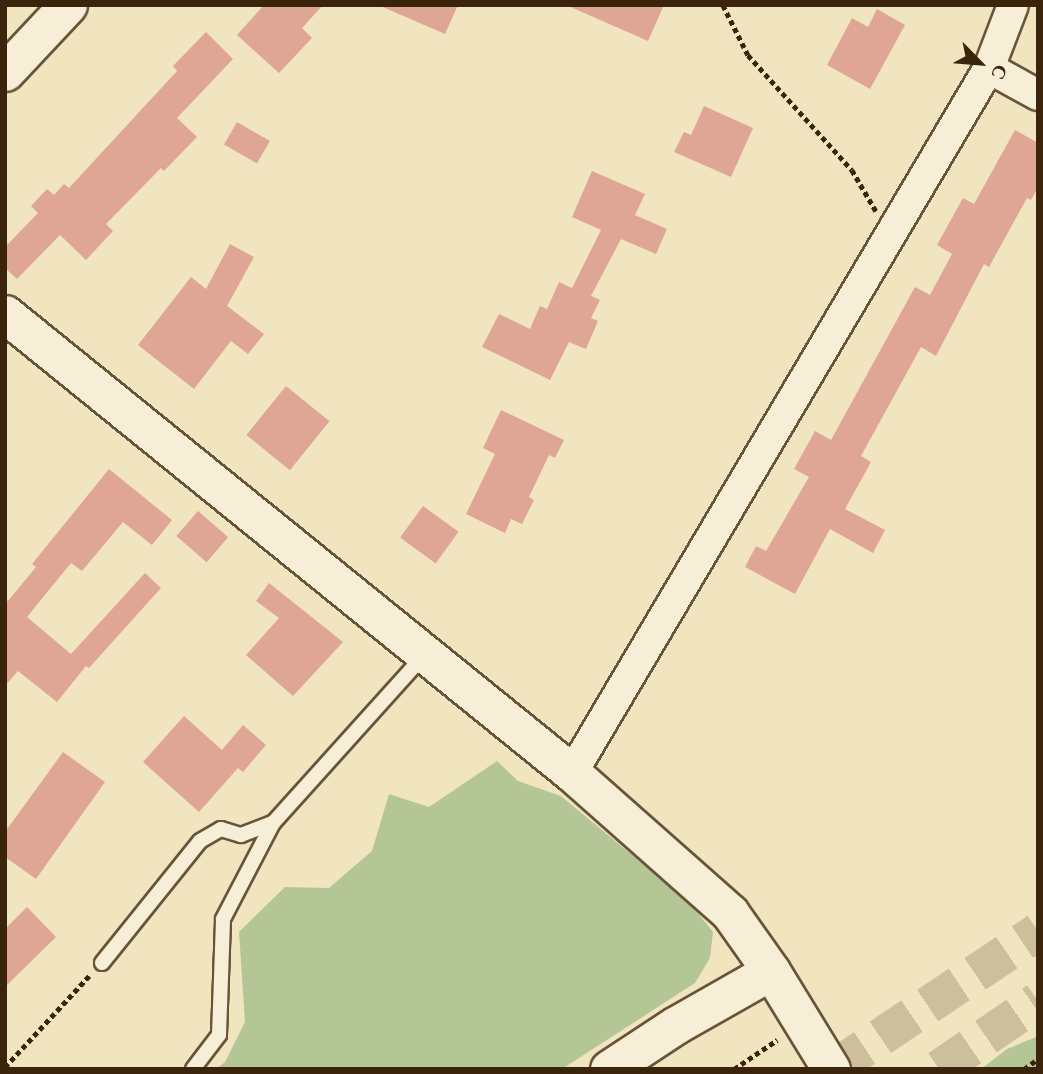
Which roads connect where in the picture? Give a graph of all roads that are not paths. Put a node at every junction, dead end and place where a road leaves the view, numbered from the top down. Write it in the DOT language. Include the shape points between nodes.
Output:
graph roads {
  1 [pos="68,5"];
  2 [pos="1013,5"];
  3 [pos="989,68"];
  4 [pos="5,72"];
  5 [pos="1038,95"];
  6 [pos="5,314"];
  7 [pos="425,654"];
  8 [pos="572,773"];
  9 [pos="273,823"];
  10 [pos="102,962"];
  11 [pos="771,971"];
  12 [pos="193,1069"];
  13 [pos="609,1069"];
  14 [pos="831,1069"];
  1 -- 4 [label="street"];
  2 -- 3 [label="street"];
  3 -- 5 [label="street"];
  3 -- 8 [label="street"];
  6 -- 7 [label="street"];
  7 -- 8 [label="street"];
  7 -- 9 [label="lane"];
  8 -- 11 [label="street" via="730,913"];
  9 -- 10 [label="lane" via="241,835 221,829 200,841"];
  9 -- 12 [label="lane" via="223,919 219,1035"];
  11 -- 13 [label="street"];
  11 -- 14 [label="street"];
}
